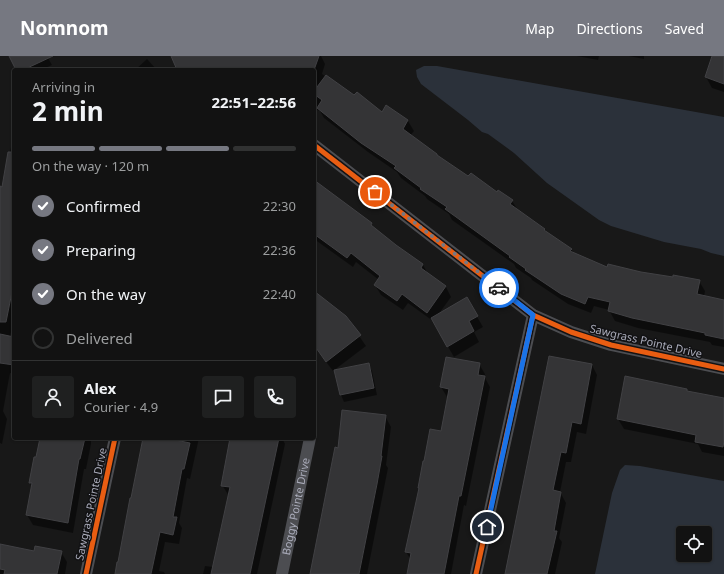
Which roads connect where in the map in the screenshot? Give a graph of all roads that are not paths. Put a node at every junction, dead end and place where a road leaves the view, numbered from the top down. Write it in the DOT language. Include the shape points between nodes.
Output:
graph roads {
  1 [pos="316,147"];
  2 [pos="533,315"];
  3 [pos="724,369"];
  4 [pos="115,440"];
  5 [pos="310,440"];
  6 [pos="86,574"];
  7 [pos="282,574"];
  8 [pos="476,574"];
  1 -- 2 [label="street, Sawgrass Pointe Drive"];
  2 -- 3 [label="street, Sawgrass Pointe Drive" via="571,332 611,345"];
  2 -- 8 [label="street"];
  4 -- 6 [label="street, Sawgrass Pointe Drive"];
  5 -- 7 [label="street, Boggy Pointe Drive"];
}
